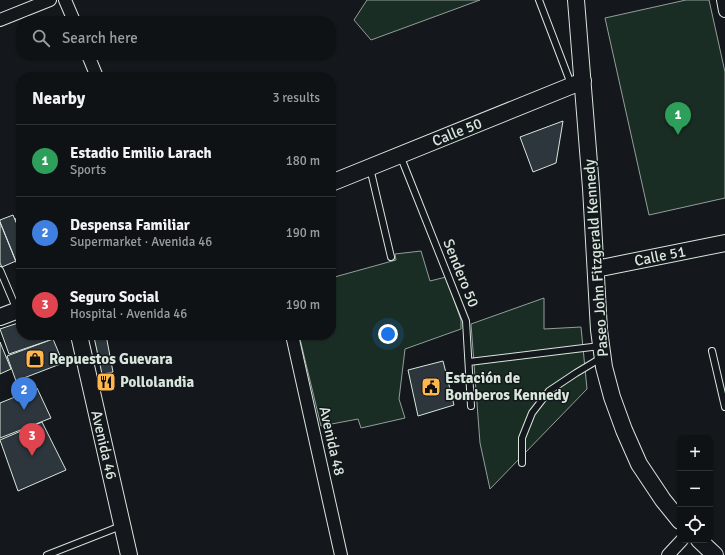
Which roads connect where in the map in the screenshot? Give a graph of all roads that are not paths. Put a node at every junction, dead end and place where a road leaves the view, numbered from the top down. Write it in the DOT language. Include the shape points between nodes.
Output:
graph roads {
  1 [pos="50,0"];
  2 [pos="65,0"];
  3 [pos="538,0"];
  4 [pos="576,0"];
  5 [pos="723,0"];
  6 [pos="725,11"];
  7 [pos="72,16"];
  8 [pos="0,20"];
  9 [pos="90,60"];
  10 [pos="95,72"];
  11 [pos="577,84"];
  12 [pos="400,155"];
  13 [pos="370,168"];
  14 [pos="336,181"];
  15 [pos="725,242"];
  16 [pos="391,257"];
  17 [pos="596,268"];
  18 [pos="0,270"];
  19 [pos="16,304"];
  20 [pos="16,311"];
  21 [pos="0,317"];
  22 [pos="80,340"];
  23 [pos="293,340"];
  24 [pos="712,351"];
  25 [pos="601,352"];
  26 [pos="469,362"];
  27 [pos="471,406"];
  28 [pos="725,407"];
  29 [pos="522,463"];
  30 [pos="677,516"];
  31 [pos="122,526"];
  32 [pos="679,543"];
  33 [pos="702,543"];
  34 [pos="47,555"];
  35 [pos="129,555"];
  36 [pos="341,555"];
  37 [pos="668,555"];
  38 [pos="715,555"];
  1 -- 8 [label="street"];
  2 -- 7 [label="street"];
  3 -- 11 [label="lane"];
  4 -- 11 [label="street, Paseo John Fitzgerald Kennedy"];
  5 -- 6 [label="street"];
  9 -- 10 [label="street"];
  11 -- 12 [label="street, Calle 50"];
  11 -- 17 [label="street, Paseo John Fitzgerald Kennedy" via="591,188"];
  12 -- 13 [label="street, Calle 50"];
  12 -- 26 [label="lane, Sendero 50" via="466,321"];
  13 -- 14 [label="street, Calle 50"];
  13 -- 16 [label="lane"];
  15 -- 17 [label="street, Calle 51"];
  17 -- 25 [label="street, Paseo John Fitzgerald Kennedy"];
  18 -- 19 [label="lane"];
  20 -- 21 [label="street"];
  22 -- 31 [label="street, Avenida 46"];
  23 -- 36 [label="street, Avenida 48"];
  24 -- 28 [label="lane"];
  25 -- 26 [label="lane"];
  25 -- 29 [label="lane" via="576,373 548,391 532,413 522,438"];
  25 -- 30 [label="street, Paseo John Fitzgerald Kennedy" via="612,397 638,461"];
  26 -- 27 [label="lane, Sendero 50"];
  31 -- 34 [label="lane"];
  31 -- 35 [label="street, Avenida 46"];
  32 -- 37 [label="street"];
  33 -- 38 [label="street"];
}
